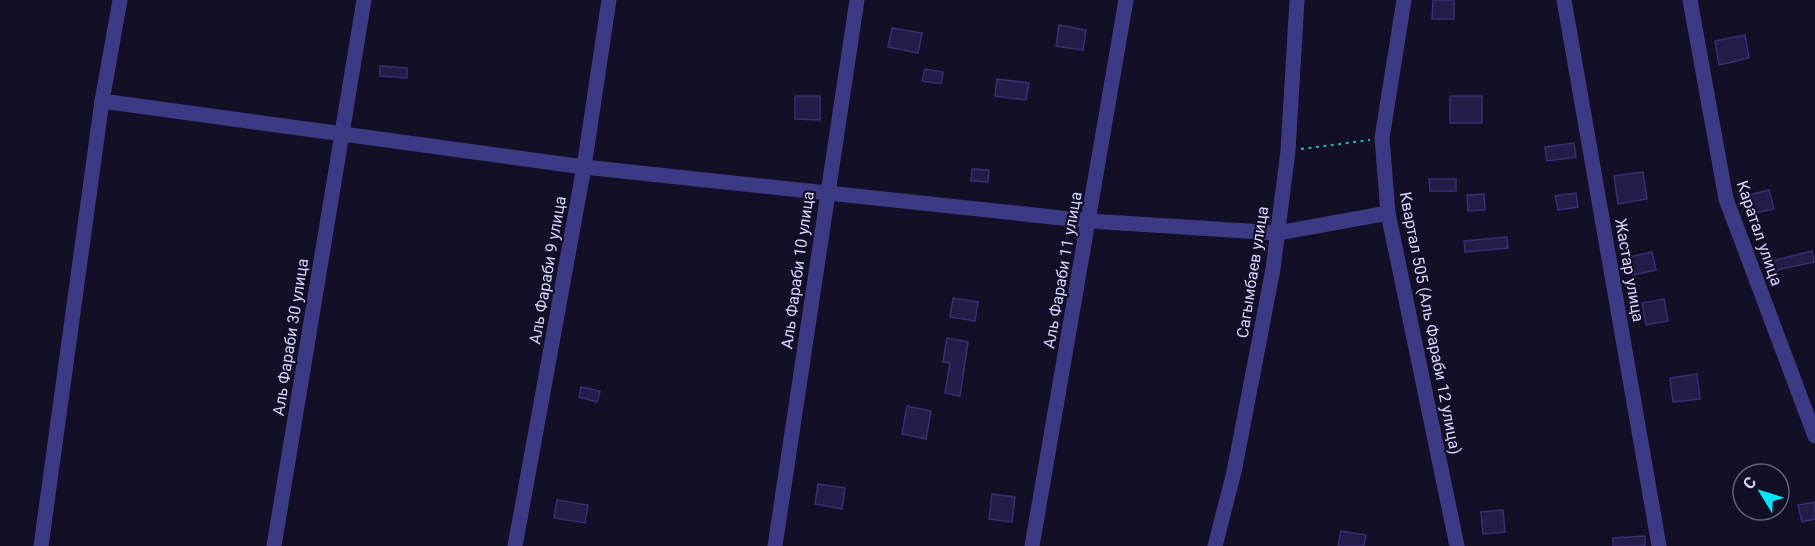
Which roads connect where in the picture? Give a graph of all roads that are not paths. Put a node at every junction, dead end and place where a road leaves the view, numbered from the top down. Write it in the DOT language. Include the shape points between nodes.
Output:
graph roads {
  1 [pos="120,0"];
  2 [pos="364,0"];
  3 [pos="609,0"];
  4 [pos="857,0"];
  5 [pos="1126,0"];
  6 [pos="1297,0"];
  7 [pos="1404,0"];
  8 [pos="1564,0"];
  9 [pos="1690,0"];
  10 [pos="102,101"];
  11 [pos="342,134"];
  12 [pos="584,167"];
  13 [pos="827,192"];
  14 [pos="1388,213"];
  15 [pos="1090,221"];
  16 [pos="1278,233"];
  17 [pos="1815,436"];
  18 [pos="1219,542"];
  19 [pos="41,546"];
  20 [pos="274,546"];
  21 [pos="515,546"];
  22 [pos="775,546"];
  23 [pos="1032,546"];
  24 [pos="1457,546"];
  25 [pos="1659,546"];
  1 -- 10 [label="street"];
  2 -- 11 [label="street, Аль Фараби 30 улица"];
  3 -- 12 [label="street, Аль Фараби 9 улица"];
  4 -- 13 [label="street, Аль Фараби 10 улица"];
  5 -- 15 [label="street, Аль Фараби 11 улица"];
  6 -- 16 [label="street, Сагымбаев улица" via="1288,151"];
  7 -- 14 [label="street, Квартал 505 (Аль Фараби 12 улица)" via="1382,138"];
  8 -- 25 [label="street, Жастар улица"];
  9 -- 17 [label="street, Каратал улица" via="1726,199"];
  10 -- 11 [label="street"];
  10 -- 19 [label="street"];
  11 -- 12 [label="street"];
  11 -- 20 [label="street, Аль Фараби 30 улица"];
  12 -- 13 [label="street"];
  12 -- 21 [label="street, Аль Фараби 9 улица"];
  13 -- 15 [label="street"];
  13 -- 22 [label="street, Аль Фараби 10 улица"];
  14 -- 16 [label="street"];
  14 -- 24 [label="street, Квартал 505 (Аль Фараби 12 улица)"];
  15 -- 16 [label="street"];
  15 -- 23 [label="street, Аль Фараби 11 улица"];
  16 -- 18 [label="street, Сагымбаев улица"];
}
